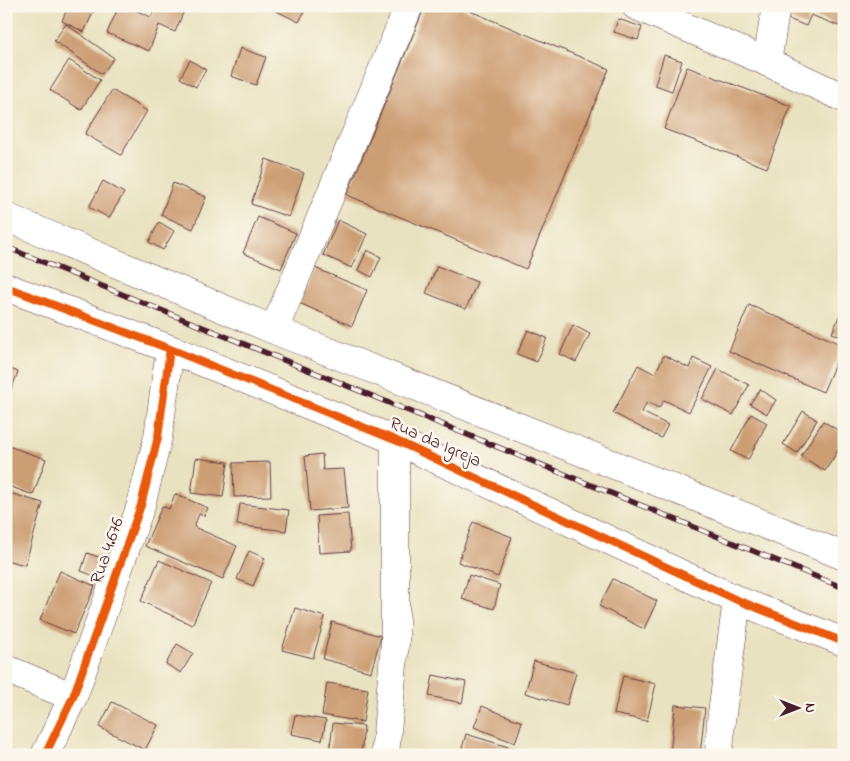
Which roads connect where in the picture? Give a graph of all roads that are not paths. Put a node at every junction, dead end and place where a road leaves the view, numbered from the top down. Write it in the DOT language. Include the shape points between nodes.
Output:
graph roads {
  1 [pos="409,6"];
  2 [pos="636,6"];
  3 [pos="776,6"];
  4 [pos="767,62"];
  5 [pos="844,98"];
  6 [pos="6,217"];
  7 [pos="6,287"];
  8 [pos="274,330"];
  9 [pos="170,349"];
  10 [pos="395,440"];
  11 [pos="844,556"];
  12 [pos="737,600"];
  13 [pos="842,649"];
  14 [pos="6,670"];
  15 [pos="74,696"];
  16 [pos="45,755"];
  17 [pos="385,755"];
  18 [pos="719,755"];
  1 -- 8 [label="street"];
  2 -- 4 [label="street"];
  3 -- 4 [label="street"];
  4 -- 5 [label="street"];
  6 -- 8 [label="street"];
  7 -- 9 [label="street, Rua da Igreja"];
  8 -- 11 [label="street"];
  9 -- 10 [label="street, Rua da Igreja"];
  9 -- 15 [label="street, Rua 4.676" via="158,437 141,504"];
  10 -- 12 [label="street, Rua da Igreja"];
  10 -- 17 [label="street" via="395,642"];
  12 -- 13 [label="street, Rua da Igreja"];
  12 -- 18 [label="street"];
  14 -- 15 [label="street"];
  15 -- 16 [label="street, Rua 4.676"];
}
